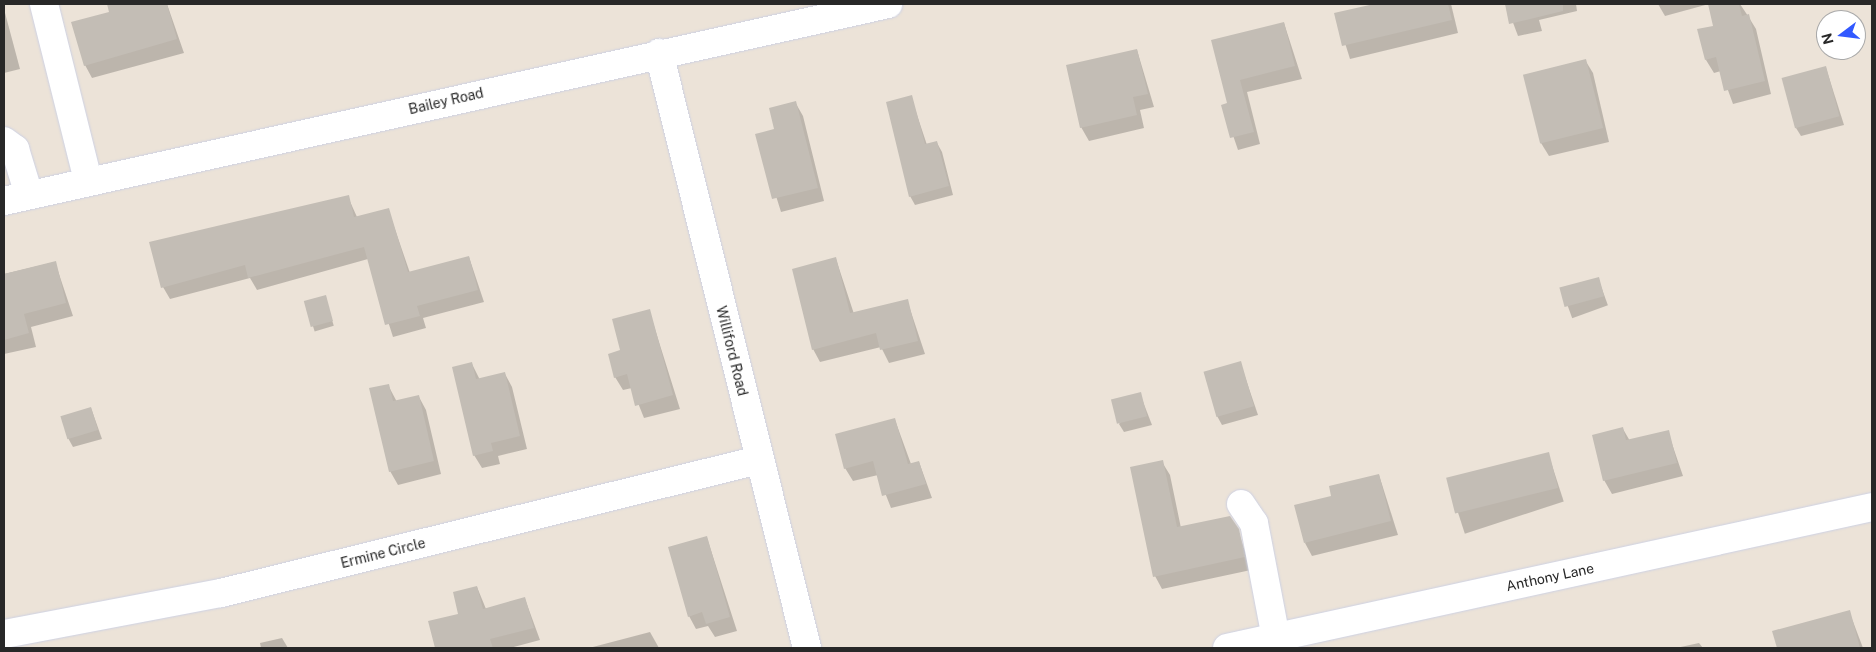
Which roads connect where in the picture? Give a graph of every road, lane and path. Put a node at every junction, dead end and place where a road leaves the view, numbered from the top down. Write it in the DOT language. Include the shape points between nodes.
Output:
graph roads {
  1 [pos="44,4"];
  2 [pos="888,4"];
  3 [pos="659,53"];
  4 [pos="4,141"];
  5 [pos="88,181"];
  6 [pos="16,198"];
  7 [pos="759,460"];
  8 [pos="1241,504"];
  9 [pos="1872,507"];
  10 [pos="4,634"];
  11 [pos="1276,638"];
  12 [pos="807,648"];
  13 [pos="1227,648"];
  1 -- 5 [label="street"];
  2 -- 3 [label="street, Bailey Road"];
  3 -- 5 [label="street, Bailey Road"];
  3 -- 7 [label="street, Williford Road"];
  4 -- 6 [label="street" via="15,149"];
  5 -- 6 [label="street, Bailey Road"];
  7 -- 10 [label="street, Ermine Circle" via="221,593"];
  7 -- 12 [label="street, Williford Road"];
  8 -- 11 [label="street" via="1254,523"];
  9 -- 11 [label="street, Anthony Lane"];
  11 -- 13 [label="street, Anthony Lane"];
}
